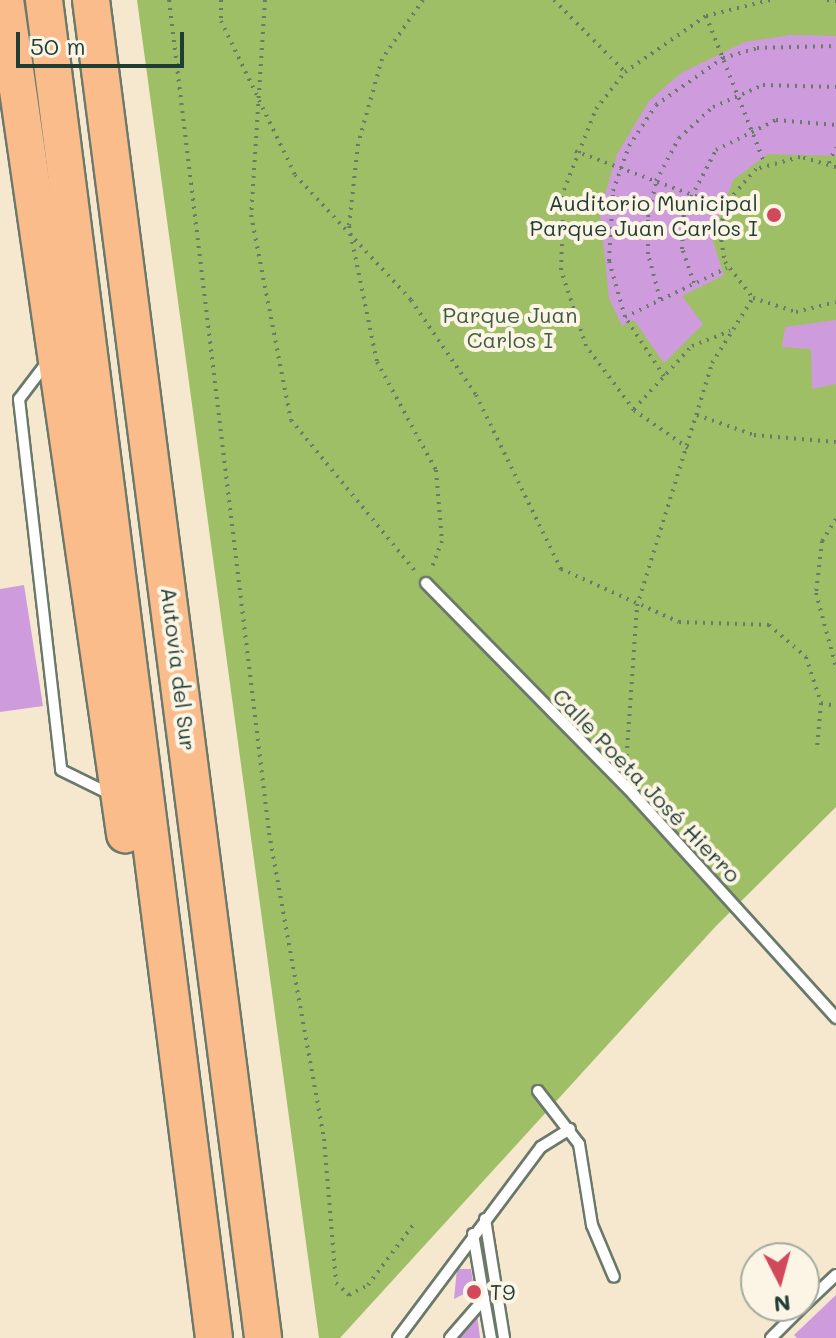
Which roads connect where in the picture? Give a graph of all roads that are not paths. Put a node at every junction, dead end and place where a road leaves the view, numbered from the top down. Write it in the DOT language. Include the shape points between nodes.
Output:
graph roads {
  1 [pos="5,0"];
  2 [pos="44,0"];
  3 [pos="91,0"];
  4 [pos="114,0"];
  5 [pos="103,99"];
  6 [pos="59,346"];
  7 [pos="426,583"];
  8 [pos="120,799"];
  9 [pos="836,1018"];
  10 [pos="538,1091"];
  11 [pos="570,1129"];
  12 [pos="192,1173"];
  13 [pos="485,1219"];
  14 [pos="473,1234"];
  15 [pos="836,1275"];
  16 [pos="614,1277"];
  17 [pos="820,1290"];
  18 [pos="484,1299"];
  19 [pos="788,1322"];
  20 [pos="214,1338"];
  21 [pos="263,1338"];
  22 [pos="398,1338"];
  23 [pos="450,1338"];
  24 [pos="491,1338"];
  25 [pos="504,1338"];
  26 [pos="771,1338"];
  1 -- 6 [label="highway"];
  2 -- 12 [label="highway"];
  3 -- 5 [label="highway, Autovía del Sur"];
  4 -- 5 [label="highway"];
  5 -- 21 [label="highway, Autovía del Sur"];
  6 -- 8 [label="highway"];
  6 -- 8 [label="lane" via="19,399 61,770"];
  7 -- 9 [label="lane, Calle Poeta José Hierro" via="634,795"];
  8 -- 12 [label="highway" via="152,1030"];
  10 -- 11 [label="lane"];
  11 -- 13 [label="lane" via="541,1147"];
  11 -- 16 [label="lane" via="579,1144 592,1225"];
  12 -- 20 [label="highway"];
  13 -- 14 [label="lane"];
  13 -- 25 [label="lane"];
  14 -- 18 [label="lane"];
  14 -- 22 [label="lane"];
  15 -- 17 [label="lane"];
  18 -- 23 [label="lane"];
  18 -- 24 [label="lane"];
  19 -- 26 [label="lane"];
}
